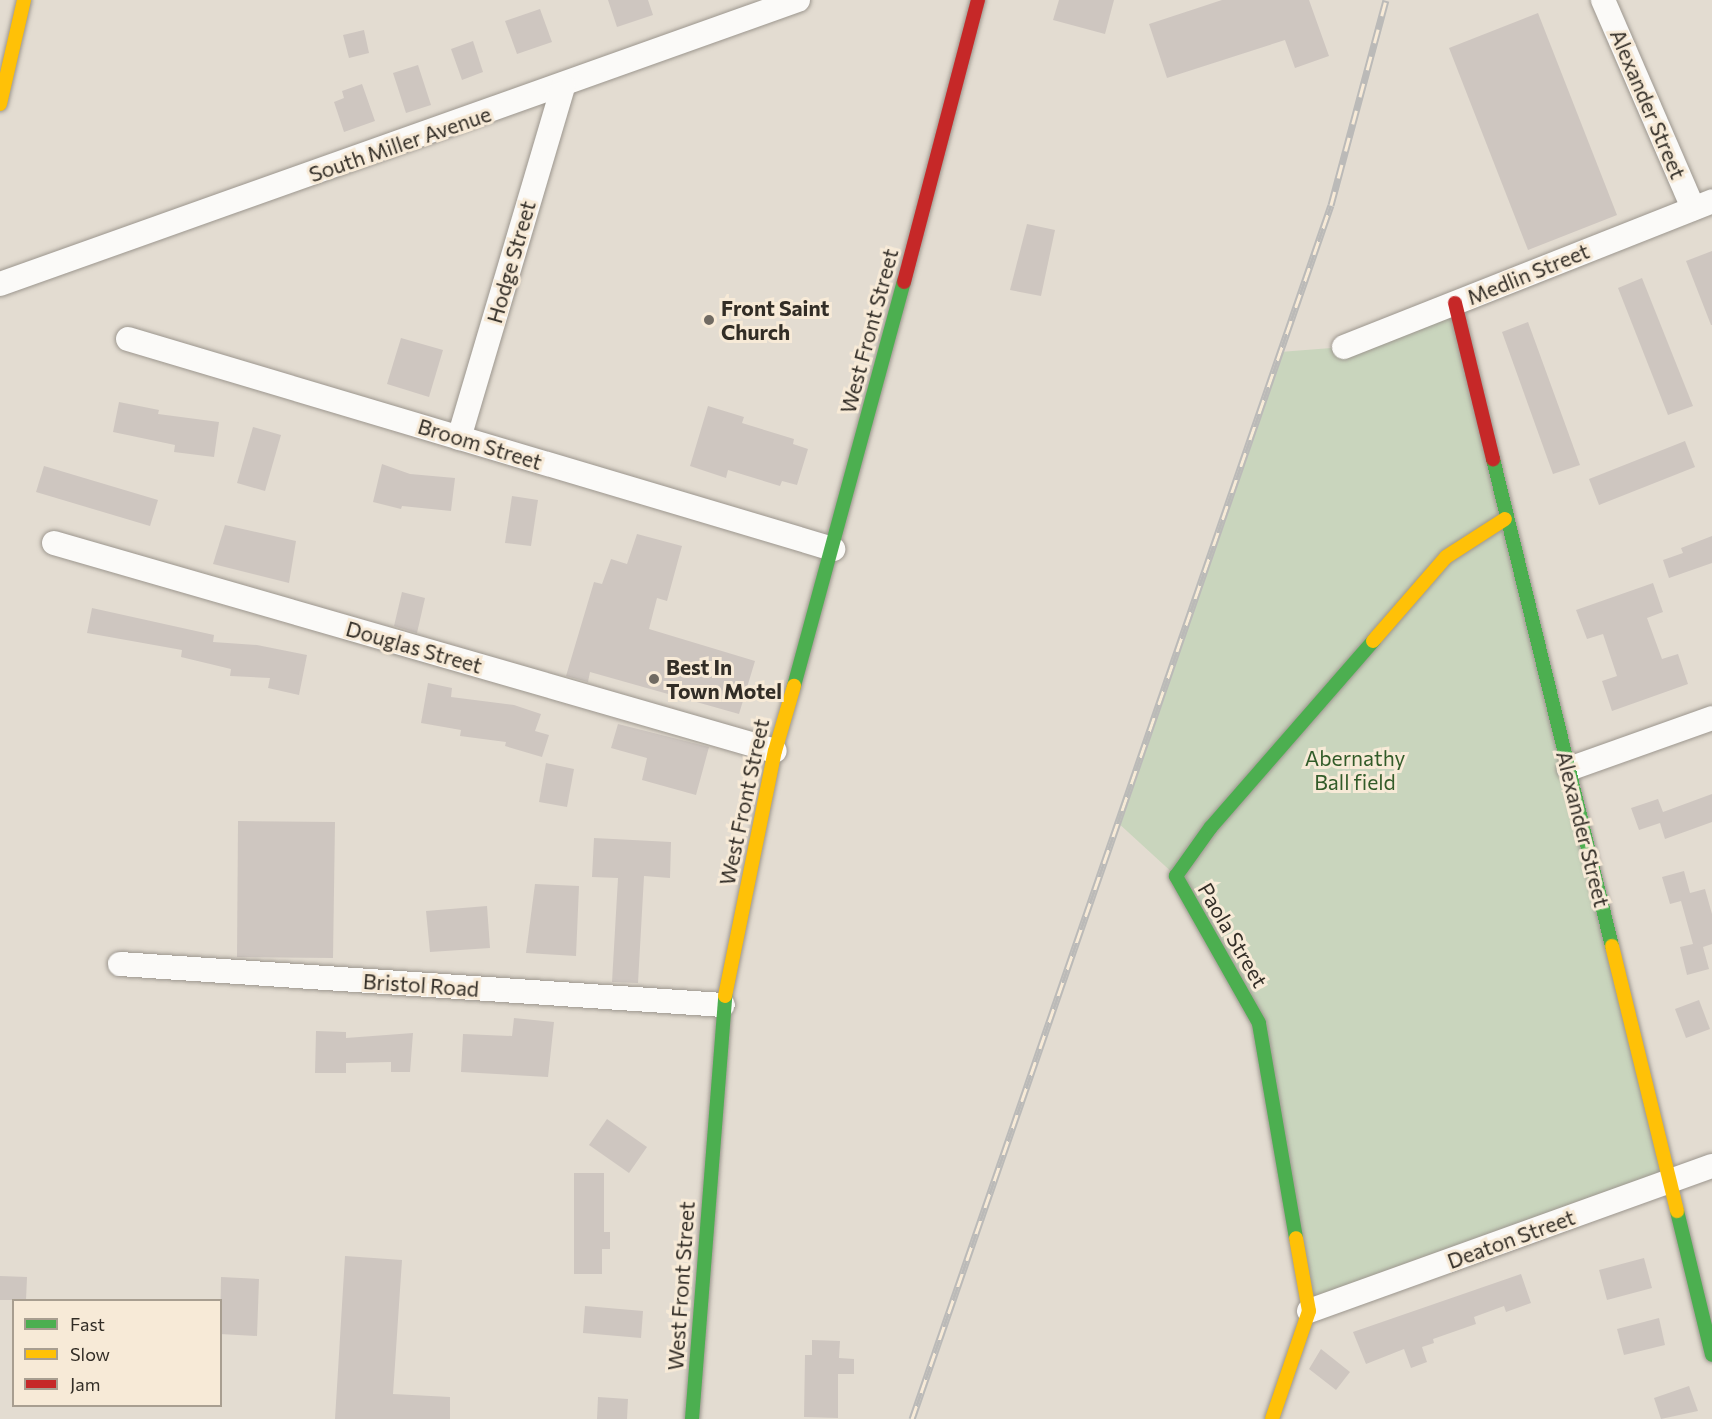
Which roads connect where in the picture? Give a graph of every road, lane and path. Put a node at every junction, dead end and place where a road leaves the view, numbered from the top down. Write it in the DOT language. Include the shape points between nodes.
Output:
graph roads {
  1 [pos="24,0"];
  2 [pos="798,0"];
  3 [pos="978,0"];
  4 [pos="1604,0"];
  5 [pos="563,86"];
  6 [pos="0,104"];
  7 [pos="1702,204"];
  8 [pos="0,284"];
  9 [pos="1455,303"];
  10 [pos="128,339"];
  11 [pos="1344,347"];
  12 [pos="459,438"];
  13 [pos="1505,519"];
  14 [pos="54,543"];
  15 [pos="833,549"];
  16 [pos="1712,718"];
  17 [pos="775,751"];
  18 [pos="1569,769"];
  19 [pos="120,964"];
  20 [pos="723,1005"];
  21 [pos="1712,1166"];
  22 [pos="1670,1182"];
  23 [pos="1309,1311"];
  24 [pos="1712,1355"];
  25 [pos="692,1419"];
  26 [pos="1272,1419"];
  1 -- 6 [label="main road"];
  2 -- 5 [label="street, South Miller Avenue"];
  3 -- 15 [label="main road, West Front Street"];
  4 -- 7 [label="street, Alexander Street"];
  5 -- 8 [label="street, South Miller Avenue"];
  5 -- 12 [label="street, Hodge Street"];
  7 -- 9 [label="street, Medlin Street"];
  9 -- 11 [label="street, Medlin Street"];
  9 -- 13 [label="main road, Alexander Street"];
  10 -- 12 [label="street, Broom Street"];
  12 -- 15 [label="street, Broom Street"];
  13 -- 18 [label="main road, Alexander Street"];
  13 -- 23 [label="main road, Paola Street" via="1446,557 1211,827 1176,876 1259,1023"];
  14 -- 17 [label="street, Douglas Street"];
  15 -- 17 [label="main road, West Front Street"];
  16 -- 18 [label="street"];
  17 -- 20 [label="main road, West Front Street"];
  18 -- 22 [label="main road, Alexander Street"];
  19 -- 20 [label="street, Bristol Road"];
  20 -- 25 [label="main road, West Front Street"];
  21 -- 22 [label="street, Deaton Street"];
  22 -- 23 [label="street, Deaton Street"];
  22 -- 24 [label="main road, Alexander Street"];
  23 -- 26 [label="main road, Paola Street"];
}
